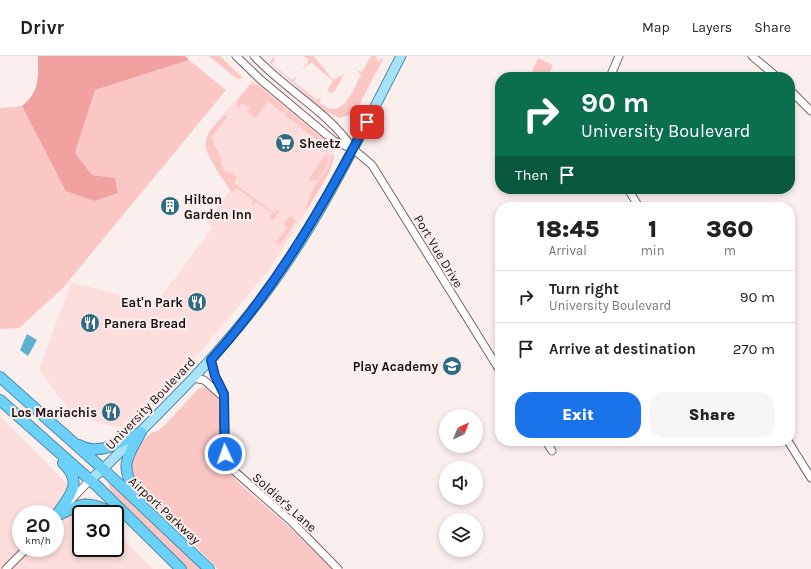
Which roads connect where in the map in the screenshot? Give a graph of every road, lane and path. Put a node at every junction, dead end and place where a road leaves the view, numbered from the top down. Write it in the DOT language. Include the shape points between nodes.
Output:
graph roads {
  1 [pos="236,56"];
  2 [pos="254,56"];
  3 [pos="401,56"];
  4 [pos="619,56"];
  5 [pos="752,56"];
  6 [pos="612,72"];
  7 [pos="770,72"];
  8 [pos="795,95"];
  9 [pos="811,111"];
  10 [pos="353,149"];
  11 [pos="211,360"];
  12 [pos="495,362"];
  13 [pos="0,377"];
  14 [pos="193,378"];
  15 [pos="0,400"];
  16 [pos="224,400"];
  17 [pos="35,431"];
  18 [pos="140,432"];
  19 [pos="64,436"];
  20 [pos="549,446"];
  21 [pos="791,446"];
  22 [pos="552,451"];
  23 [pos="103,469"];
  24 [pos="811,478"];
  25 [pos="90,480"];
  26 [pos="63,505"];
  27 [pos="79,505"];
  28 [pos="94,505"];
  29 [pos="64,507"];
  30 [pos="145,510"];
  31 [pos="124,520"];
  32 [pos="144,532"];
  33 [pos="18,557"];
  34 [pos="6,569"];
  35 [pos="181,569"];
  36 [pos="209,569"];
  37 [pos="338,569"];
  1 -- 10 [label="street" via="334,141"];
  2 -- 10 [label="street" via="342,132"];
  3 -- 10 [label="main road, University Boulevard"];
  4 -- 6 [label="street"];
  5 -- 7 [label="street"];
  8 -- 9 [label="street"];
  10 -- 11 [label="main road, University Boulevard" via="279,274 250,314"];
  10 -- 12 [label="street, Port Vue Drive" via="366,158 375,170"];
  11 -- 14 [label="main road, University Boulevard"];
  11 -- 16 [label="street, Soldier's Lane"];
  13 -- 19 [label="highway"];
  14 -- 16 [label="street" via="204,380 217,390"];
  14 -- 18 [label="main road, University Boulevard"];
  15 -- 17 [label="highway"];
  16 -- 37 [label="street, Soldier's Lane" via="223,448 231,468 292,522"];
  17 -- 25 [label="highway"];
  17 -- 26 [label="highway" via="37,440 71,471 74,479 73,489"];
  18 -- 19 [label="highway" via="113,446 100,449 84,448"];
  18 -- 23 [label="main road, University Boulevard"];
  18 -- 30 [label="highway" via="127,457 126,470"];
  19 -- 23 [label="highway, Airport Parkway"];
  20 -- 22 [label="street"];
  21 -- 24 [label="street"];
  23 -- 25 [label="main road, University Boulevard"];
  23 -- 30 [label="highway, Airport Parkway"];
  25 -- 29 [label="street"];
  25 -- 32 [label="highway"];
  27 -- 28 [label="highway"];
  30 -- 36 [label="highway, Airport Parkway"];
  31 -- 32 [label="highway"];
  32 -- 35 [label="highway"];
  33 -- 34 [label="street"];
}
